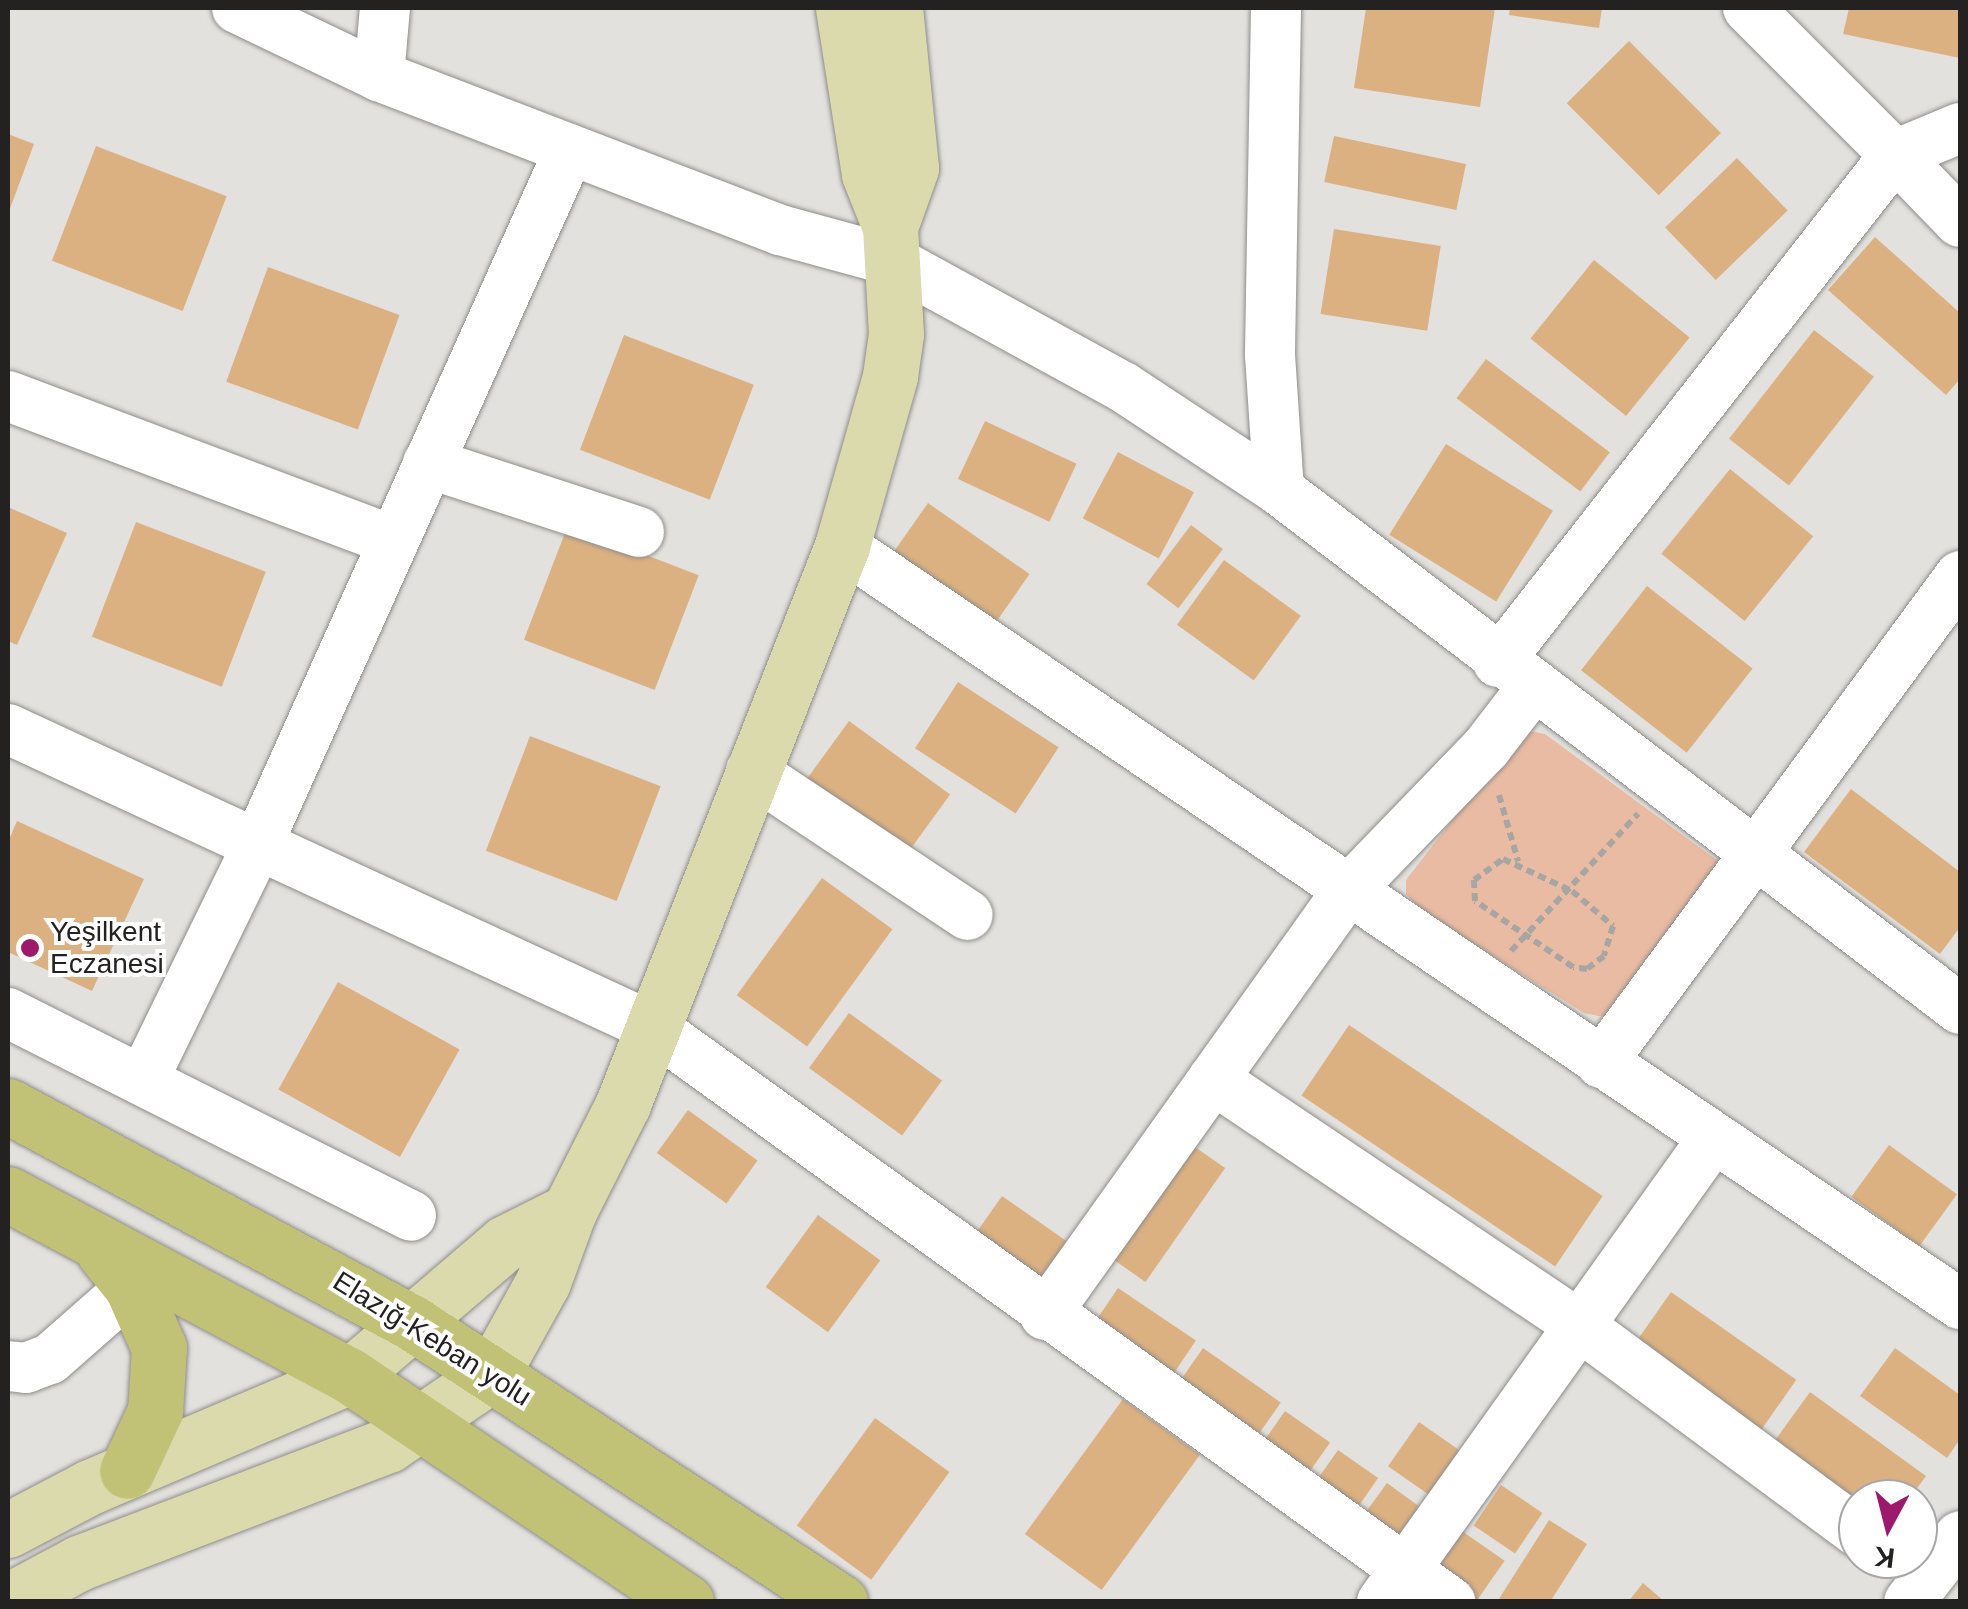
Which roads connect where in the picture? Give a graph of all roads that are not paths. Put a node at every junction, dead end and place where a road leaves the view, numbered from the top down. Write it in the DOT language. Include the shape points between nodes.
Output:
graph roads {
  1 [pos="237,8"];
  2 [pos="385,8"];
  3 [pos="843,8"];
  4 [pos="894,8"];
  5 [pos="1276,8"];
  6 [pos="1748,8"];
  7 [pos="379,76"];
  8 [pos="1960,128"];
  9 [pos="570,149"];
  10 [pos="1895,156"];
  11 [pos="1960,222"];
  12 [pos="891,244"];
  13 [pos="8,396"];
  14 [pos="428,463"];
  15 [pos="1280,490"];
  16 [pos="639,532"];
  17 [pos="393,541"];
  18 [pos="842,546"];
  19 [pos="1960,576"];
  20 [pos="1516,674"];
  21 [pos="8,729"];
  22 [pos="750,771"];
  23 [pos="256,848"];
  24 [pos="1761,852"];
  25 [pos="1346,893"];
  26 [pos="968,916"];
  27 [pos="1960,1009"];
  28 [pos="8,1014"];
  29 [pos="652,1028"];
  30 [pos="1602,1063"];
  31 [pos="144,1078"];
  32 [pos="1214,1079"];
  33 [pos="8,1106"];
  34 [pos="1714,1137"];
  35 [pos="8,1194"];
  36 [pos="569,1211"];
  37 [pos="411,1216"];
  38 [pos="96,1242"];
  39 [pos="132,1287"];
  40 [pos="1960,1304"];
  41 [pos="1044,1315"];
  42 [pos="414,1324"];
  43 [pos="1577,1324"];
  44 [pos="8,1366"];
  45 [pos="492,1374"];
  46 [pos="350,1376"];
  47 [pos="420,1423"];
  48 [pos="127,1471"];
  49 [pos="1838,1517"];
  50 [pos="8,1530"];
  51 [pos="1960,1536"];
  52 [pos="1909,1581"];
  53 [pos="1394,1586"];
  54 [pos="8,1601"];
  55 [pos="686,1602"];
  56 [pos="840,1602"];
  57 [pos="1450,1602"];
  1 -- 7 [label="street"];
  2 -- 7 [label="street"];
  3 -- 12 [label="main road" via="869,174"];
  4 -- 12 [label="main road" via="911,168"];
  5 -- 15 [label="street" via="1270,356"];
  6 -- 10 [label="street"];
  7 -- 9 [label="street"];
  8 -- 10 [label="street"];
  9 -- 12 [label="street" via="780,230"];
  9 -- 14 [label="street"];
  10 -- 11 [label="street"];
  10 -- 20 [label="street"];
  12 -- 15 [label="street"];
  12 -- 18 [label="main road" via="890,376"];
  13 -- 17 [label="street"];
  14 -- 16 [label="street"];
  14 -- 17 [label="street"];
  15 -- 20 [label="street"];
  17 -- 23 [label="street"];
  18 -- 22 [label="main road"];
  18 -- 25 [label="street"];
  19 -- 24 [label="street"];
  20 -- 24 [label="street"];
  20 -- 25 [label="street" via="1486,748"];
  21 -- 23 [label="street"];
  22 -- 26 [label="street"];
  22 -- 29 [label="main road"];
  23 -- 29 [label="street"];
  23 -- 31 [label="street"];
  24 -- 27 [label="street"];
  24 -- 30 [label="street"];
  25 -- 30 [label="street"];
  25 -- 32 [label="street"];
  28 -- 31 [label="street"];
  29 -- 36 [label="main road"];
  29 -- 41 [label="street"];
  30 -- 34 [label="street"];
  31 -- 37 [label="street"];
  32 -- 41 [label="street"];
  32 -- 43 [label="street"];
  33 -- 42 [label="highway, Elazığ-Keban yolu"];
  34 -- 40 [label="street"];
  34 -- 43 [label="street"];
  35 -- 38 [label="highway"];
  36 -- 42 [label="main road" via="505,1243"];
  36 -- 45 [label="main road" via="543,1282"];
  38 -- 39 [label="highway"];
  38 -- 46 [label="highway"];
  39 -- 44 [label="street" via="50,1359"];
  39 -- 48 [label="highway" via="155,1335 160,1380 155,1412"];
  41 -- 53 [label="street"];
  42 -- 45 [label="highway, Elazığ-Keban yolu"];
  42 -- 46 [label="main road"];
  43 -- 49 [label="street"];
  43 -- 53 [label="street"];
  45 -- 47 [label="main road"];
  45 -- 56 [label="highway, Elazığ-Keban yolu"];
  46 -- 47 [label="highway"];
  46 -- 48 [label="main road"];
  47 -- 54 [label="main road" via="388,1445 97,1556"];
  47 -- 55 [label="highway"];
  48 -- 50 [label="main road"];
  51 -- 52 [label="street"];
  53 -- 57 [label="street"];
}
